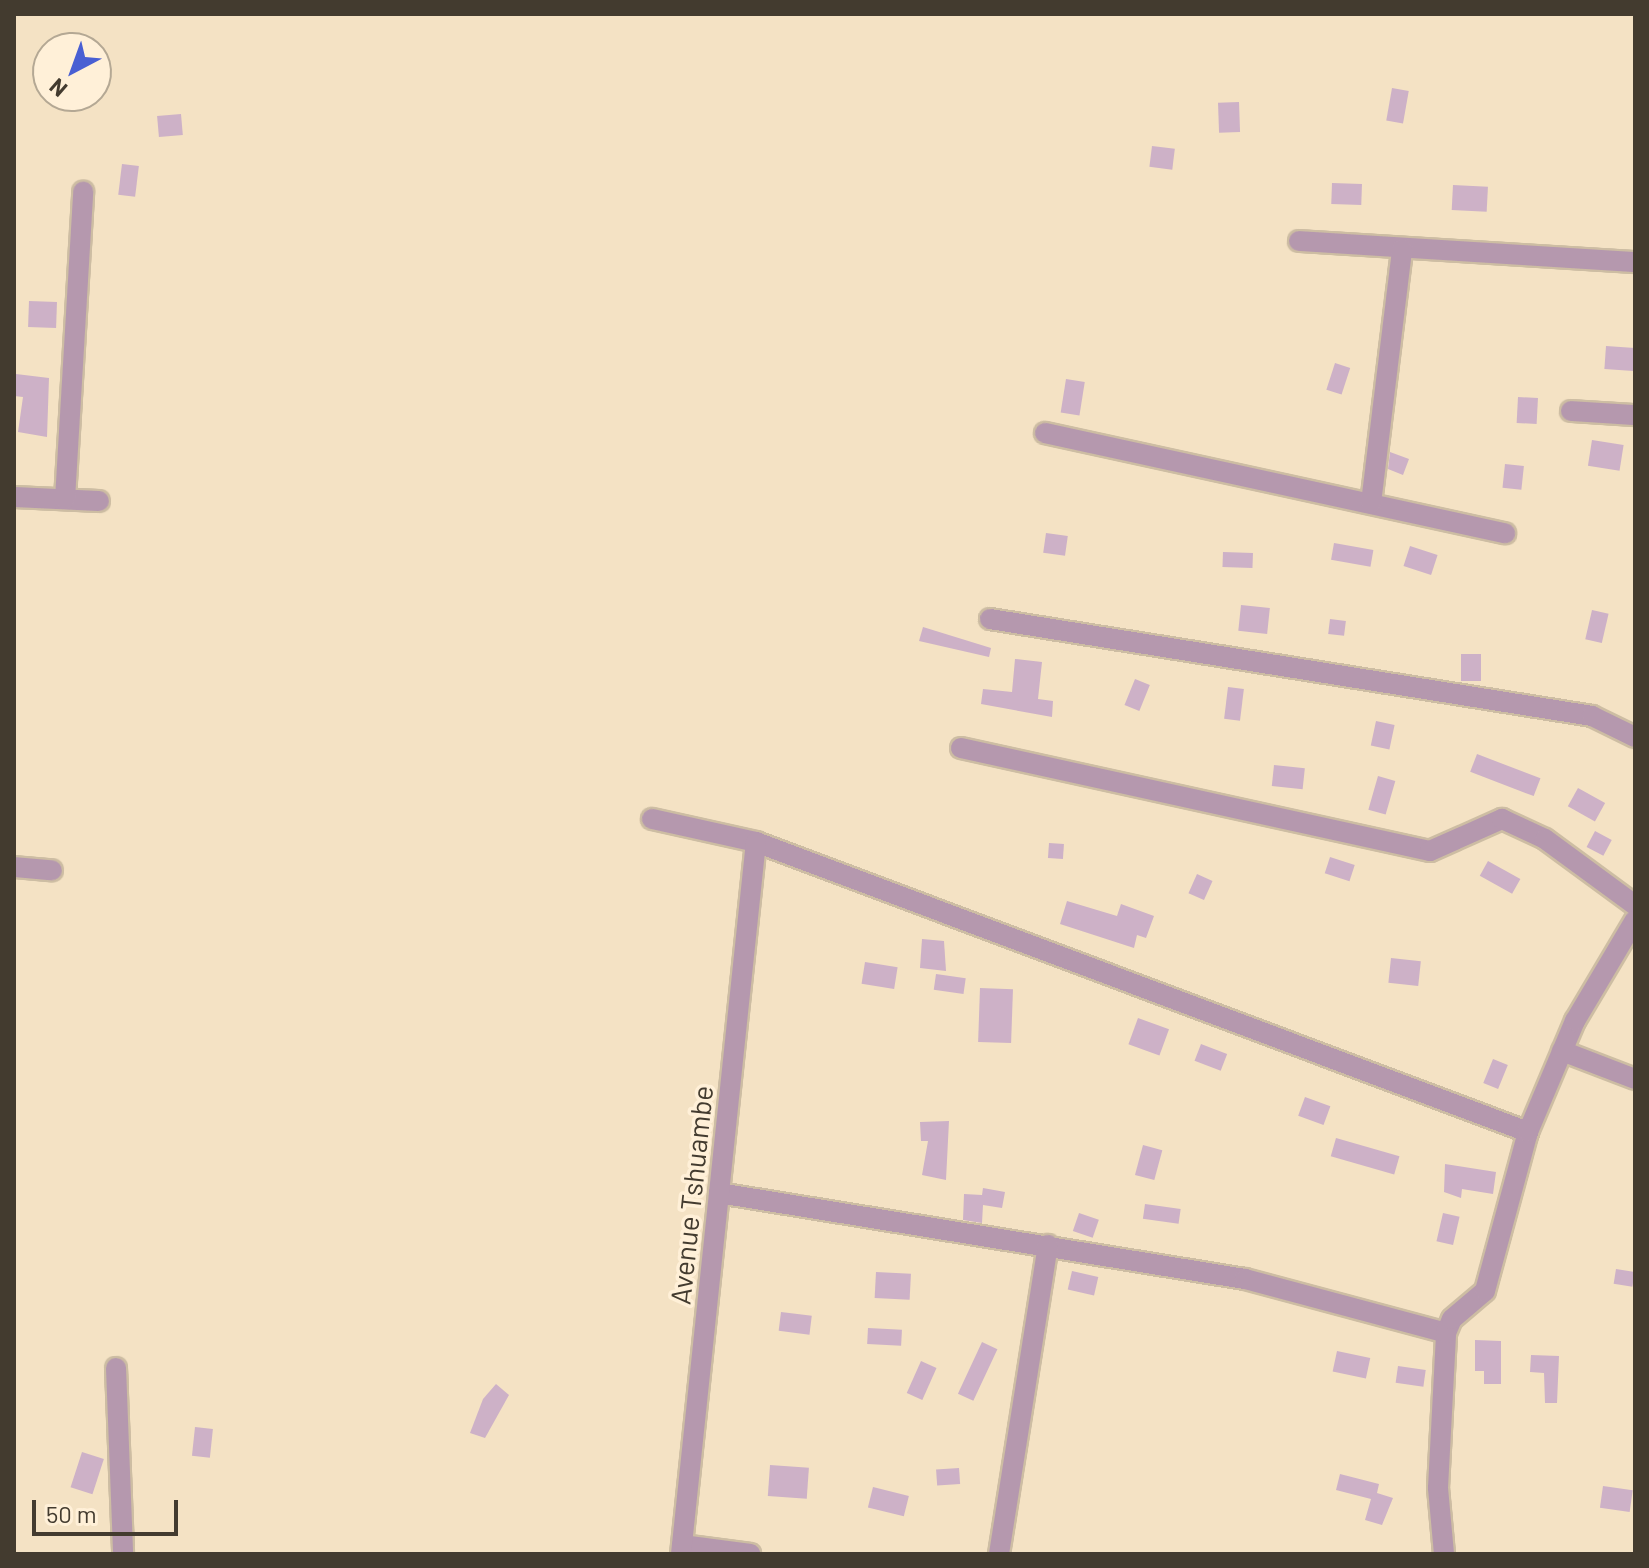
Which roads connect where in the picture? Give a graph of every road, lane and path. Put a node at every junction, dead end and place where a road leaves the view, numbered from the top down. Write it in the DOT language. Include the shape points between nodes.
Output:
graph roads {
  1 [pos="83,192"];
  2 [pos="1299,241"];
  3 [pos="1402,249"];
  4 [pos="1635,262"];
  5 [pos="1571,411"];
  6 [pos="1635,415"];
  7 [pos="1045,433"];
  8 [pos="14,497"];
  9 [pos="65,499"];
  10 [pos="99,501"];
  11 [pos="1371,503"];
  12 [pos="1505,533"];
  13 [pos="990,619"];
  14 [pos="1635,737"];
  15 [pos="961,748"];
  16 [pos="652,819"];
  17 [pos="756,842"];
  18 [pos="14,867"];
  19 [pos="52,870"];
  20 [pos="1635,905"];
  21 [pos="1635,920"];
  22 [pos="1562,1051"];
  23 [pos="1635,1079"];
  24 [pos="1528,1132"];
  25 [pos="719,1193"];
  26 [pos="1048,1245"];
  27 [pos="1446,1333"];
  28 [pos="116,1368"];
  29 [pos="682,1550"];
  30 [pos="123,1554"];
  31 [pos="750,1554"];
  32 [pos="999,1554"];
  33 [pos="1444,1554"];
  1 -- 9 [label="street"];
  2 -- 3 [label="street"];
  3 -- 4 [label="street"];
  3 -- 11 [label="street"];
  5 -- 6 [label="street"];
  7 -- 11 [label="street"];
  8 -- 9 [label="street"];
  9 -- 10 [label="street"];
  11 -- 12 [label="street"];
  13 -- 14 [label="street" via="1592,716"];
  15 -- 20 [label="street" via="1430,851 1502,819 1545,839"];
  16 -- 17 [label="street"];
  17 -- 24 [label="street"];
  17 -- 25 [label="street, Avenue Tshuambe"];
  18 -- 19 [label="street"];
  21 -- 22 [label="street"];
  22 -- 23 [label="street"];
  22 -- 24 [label="street"];
  24 -- 27 [label="street" via="1485,1291 1452,1319"];
  25 -- 26 [label="street"];
  25 -- 29 [label="street, Avenue Tshuambe"];
  26 -- 27 [label="street" via="1245,1279"];
  26 -- 32 [label="street"];
  27 -- 33 [label="street" via="1438,1488"];
  28 -- 30 [label="street"];
  29 -- 31 [label="street"];
}
